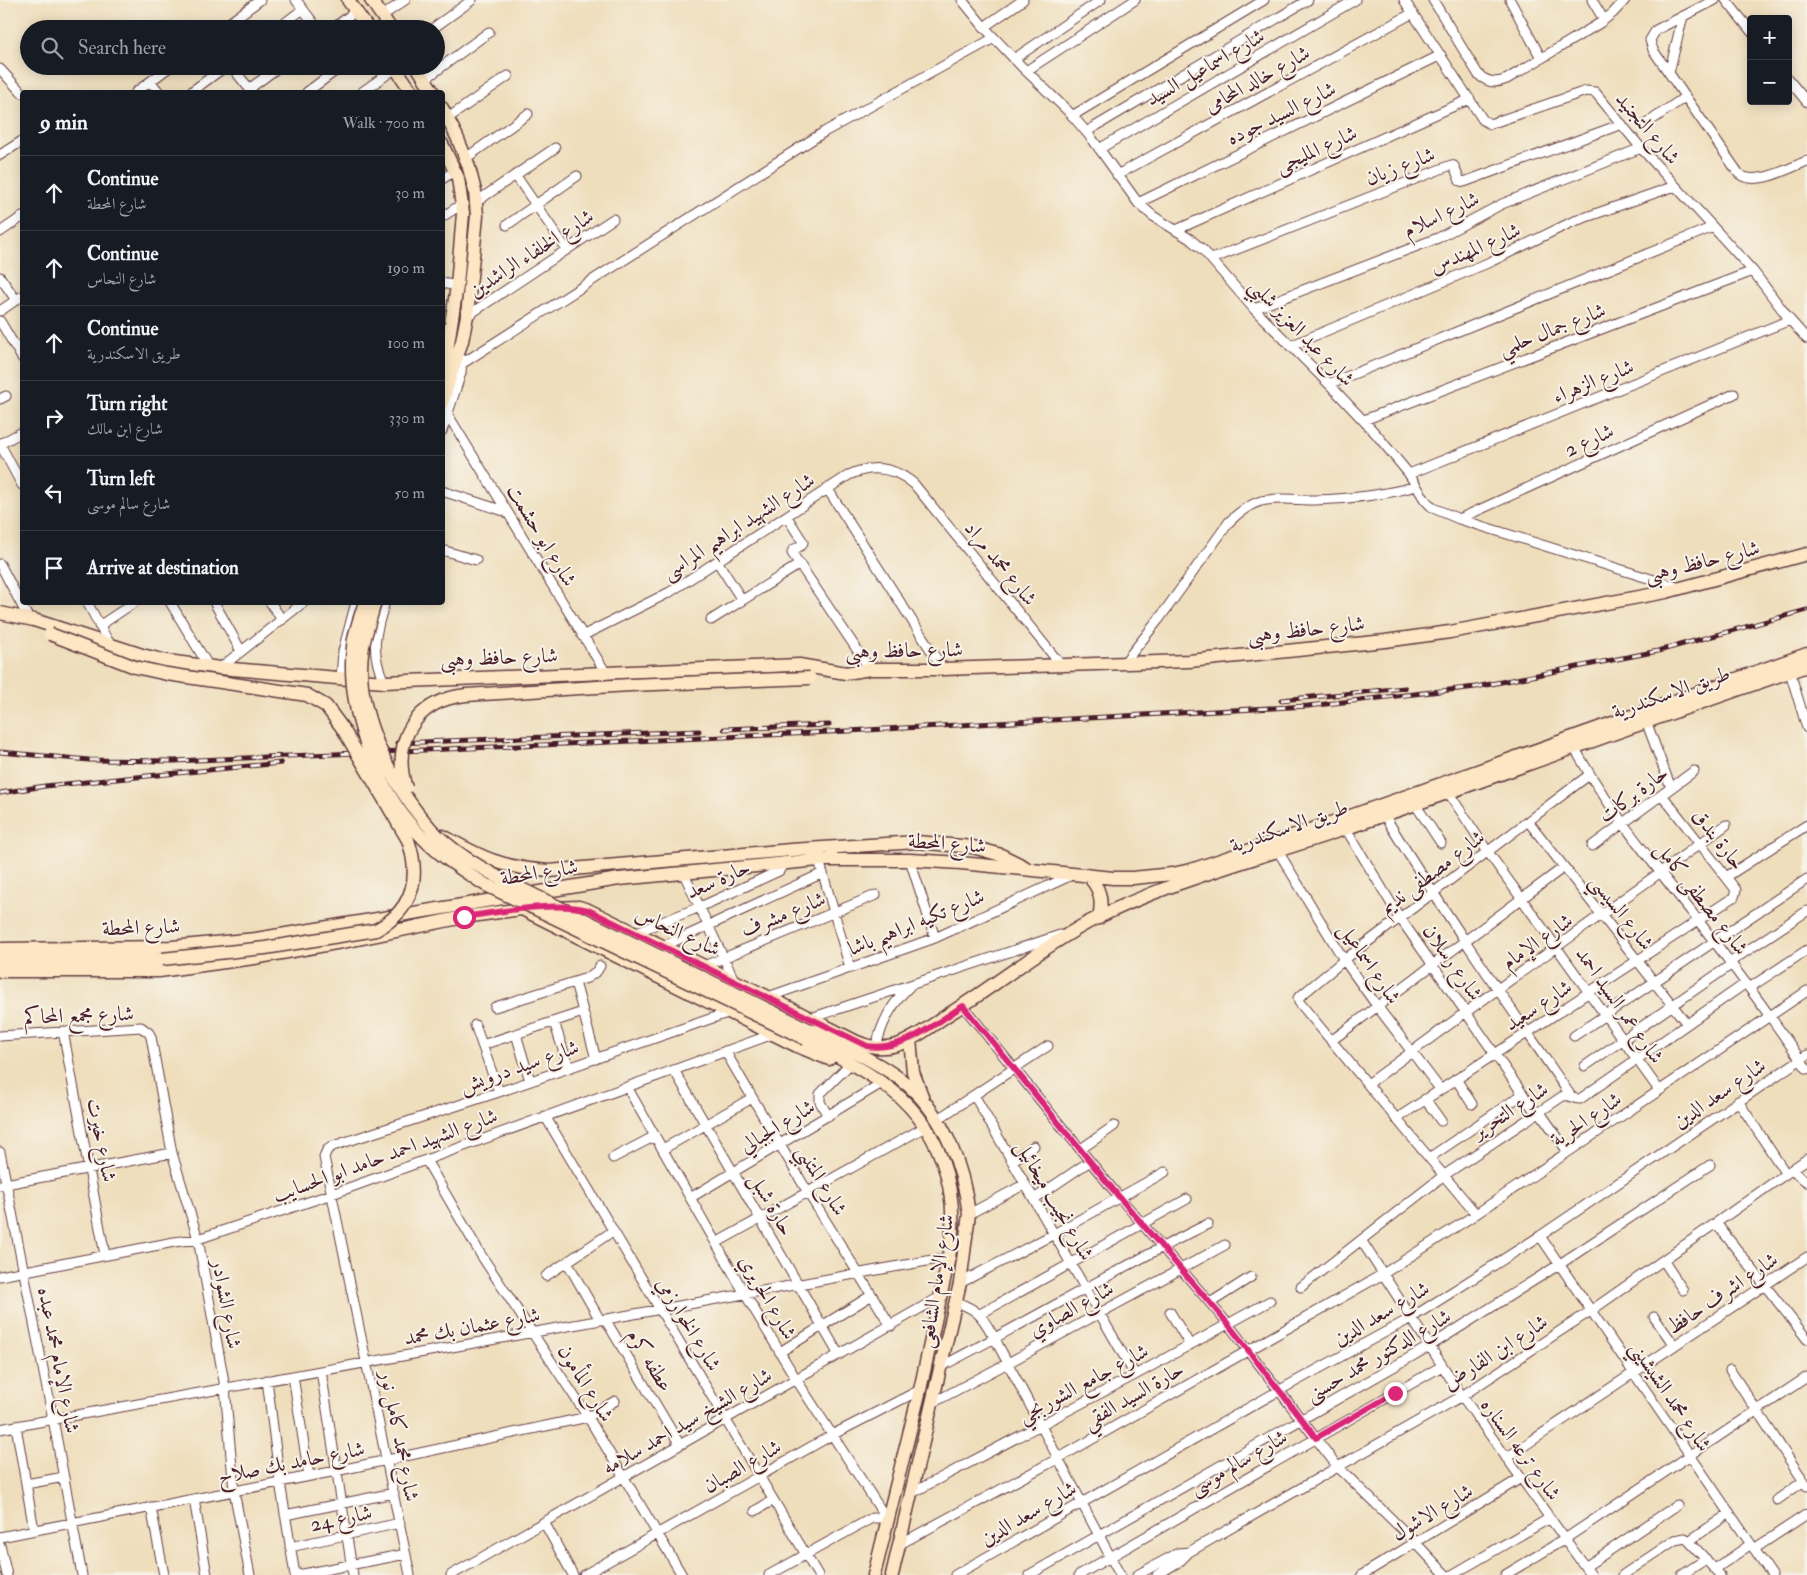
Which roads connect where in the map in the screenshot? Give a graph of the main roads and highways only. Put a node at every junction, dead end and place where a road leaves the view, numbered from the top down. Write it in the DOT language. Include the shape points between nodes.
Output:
graph roads {
  1 [pos="348,0"];
  2 [pos="371,0"];
  3 [pos="362,20"];
  4 [pos="385,20"];
  5 [pos="400,75"];
  6 [pos="423,75"];
  7 [pos="411,90"];
  8 [pos="432,90"];
  9 [pos="445,113"];
  10 [pos="445,150"];
  11 [pos="448,320"];
  12 [pos="456,340"];
  13 [pos="445,365"];
  14 [pos="445,390"];
  15 [pos="1807,554"];
  16 [pos="364,605"];
  17 [pos="374,605"];
  18 [pos="0,613"];
  19 [pos="1807,654"];
  20 [pos="1807,666"];
  21 [pos="846,673"];
  22 [pos="413,804"];
  23 [pos="432,830"];
  24 [pos="1029,870"];
  25 [pos="1080,874"];
  26 [pos="577,886"];
  27 [pos="579,907"];
  28 [pos="522,909"];
  29 [pos="1099,918"];
  30 [pos="0,949"];
  31 [pos="0,960"];
  32 [pos="0,971"];
  33 [pos="809,1035"];
  34 [pos="910,1039"];
  35 [pos="876,1048"];
  36 [pos="852,1063"];
  37 [pos="926,1102"];
  38 [pos="874,1575"];
  39 [pos="892,1575"];
  1 -- 3 [label="main road"];
  2 -- 4 [label="main road"];
  5 -- 7 [label="main road"];
  6 -- 8 [label="main road"];
  9 -- 12 [label="main road" via="466,158 476,202 467,316"];
  10 -- 11 [label="main road" via="455,170 463,213 457,286"];
  11 -- 12 [label="main road"];
  12 -- 13 [label="main road"];
  12 -- 14 [label="main road"];
  15 -- 21 [label="main road, شارع حافظ وهبى" via="1680,588 1579,609 1385,641 1208,660 870,669"];
  16 -- 33 [label="main road, bridge" via="353,645 358,716 388,792 422,838 486,885"];
  17 -- 22 [label="main road, bridge" via="362,653 368,715 387,765"];
  18 -- 21 [label="main road, شارع حافظ وهبى" via="151,657 214,668 384,682 799,665"];
  18 -- 31 [label="main road, bridge" via="149,670 314,698 326,706 340,723 408,840 415,871 413,886 400,912 376,930 265,948 162,959"];
  19 -- 25 [label="main road, طريق الاسكندرية" via="1191,870 1133,878"];
  20 -- 29 [label="main road, طريق الاسكندرية" via="1346,829 1151,894"];
  21 -- 22 [label="main road, bridge" via="810,678 446,698 423,711 406,740 403,780"];
  22 -- 23 [label="main road, bridge"];
  23 -- 24 [label="main road, bridge" via="486,859 528,870 574,870 916,842 973,847 1014,861"];
  23 -- 33 [label="main road, bridge" via="463,856 503,880"];
  24 -- 25 [label="main road, شارع المحطة"];
  24 -- 26 [label="main road, شارع المحطة" via="910,860 819,860 683,872"];
  25 -- 29 [label="main road" via="1097,887 1102,902"];
  26 -- 27 [label="main road"];
  26 -- 30 [label="main road, شارع المحطة" via="256,939 172,947"];
  27 -- 28 [label="main road, شارع النحاس"];
  27 -- 35 [label="main road, شارع النحاس" via="857,1042"];
  28 -- 32 [label="main road, شارع المحطة" via="464,917 254,958 159,971"];
  28 -- 36 [label="main road, شارع الإمام الشافعى" via="773,1034 825,1058"];
  29 -- 34 [label="main road, طريق الاسكندرية" via="1043,950"];
  33 -- 36 [label="main road, شارع الإمام الشافعى"];
  33 -- 37 [label="main road, شارع الإمام الشافعى" via="860,1056 892,1074"];
  34 -- 35 [label="main road, طريق الاسكندرية"];
  34 -- 37 [label="main road" via="913,1072"];
  36 -- 38 [label="main road, شارع الإمام الشافعى" via="898,1096 925,1127 943,1161 953,1218 949,1257 920,1390"];
  37 -- 39 [label="main road, شارع الإمام الشافعى" via="938,1119 959,1167 969,1214 956,1302"];
}
